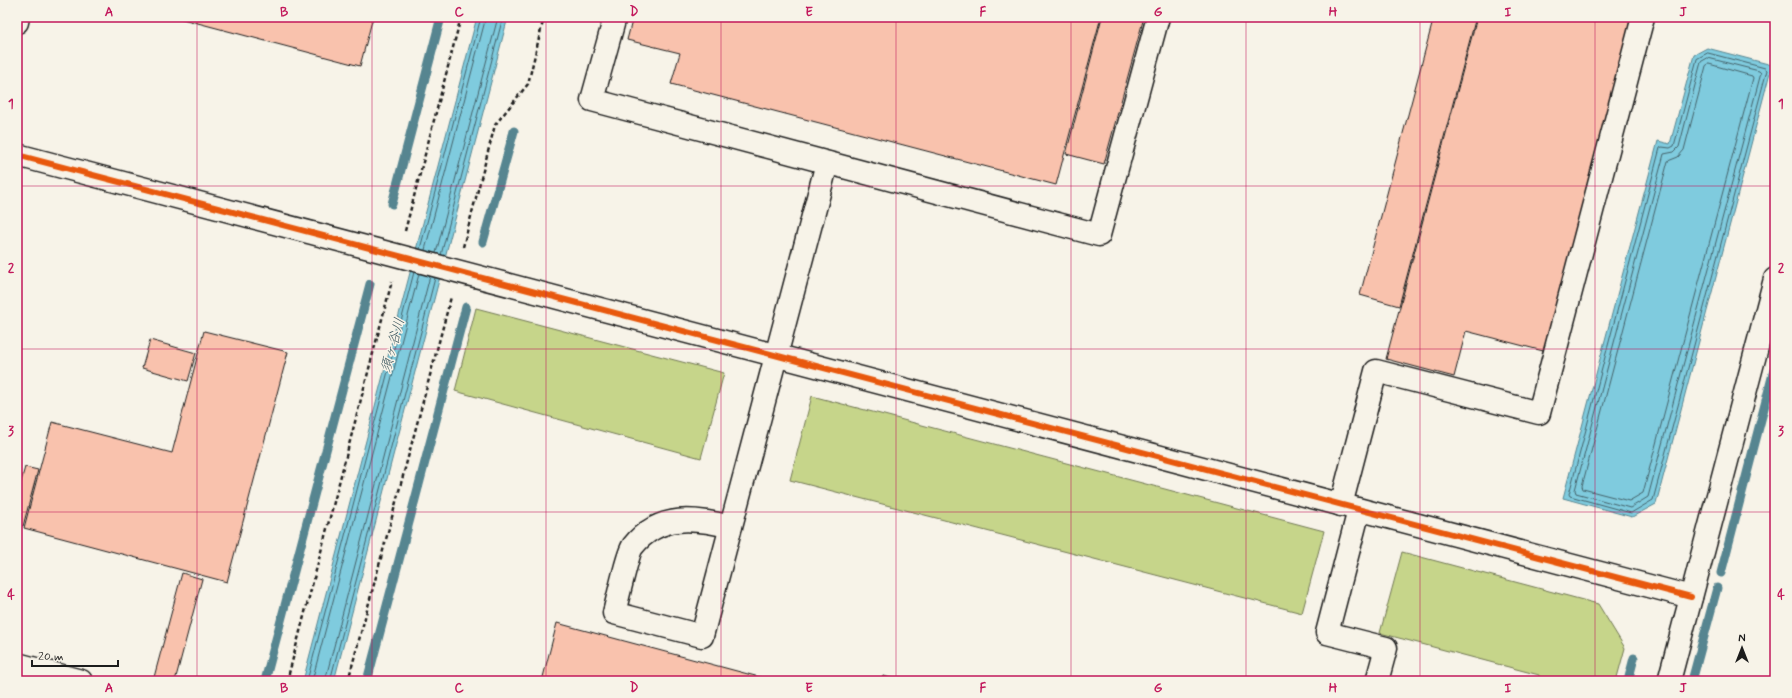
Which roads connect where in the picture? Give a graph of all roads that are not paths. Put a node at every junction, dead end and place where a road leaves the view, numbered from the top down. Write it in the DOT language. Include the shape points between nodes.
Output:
graph roads {
  1 [pos="18,17"];
  2 [pos="615,17"];
  3 [pos="1158,17"];
  4 [pos="1643,17"];
  5 [pos="17,22"];
  6 [pos="17,155"];
  7 [pos="827,163"];
  8 [pos="1775,279"];
  9 [pos="776,356"];
  10 [pos="1350,507"];
  11 [pos="731,527"];
  12 [pos="1691,597"];
  13 [pos="17,664"];
  14 [pos="81,681"];
  15 [pos="1377,681"];
  16 [pos="1669,681"];
  1 -- 5 [label="street"];
  2 -- 7 [label="street" via="592,100"];
  3 -- 7 [label="street" via="1099,235"];
  4 -- 10 [label="street" via="1539,413 1376,371"];
  6 -- 9 [label="street"];
  7 -- 9 [label="street"];
  8 -- 12 [label="street"];
  9 -- 10 [label="street"];
  9 -- 11 [label="street"];
  10 -- 12 [label="street"];
  10 -- 15 [label="street" via="1327,633 1386,648"];
  11 -- 11 [label="street" via="702,636 614,613 632,546 651,529 678,520 702,520"];
  12 -- 16 [label="street"];
  13 -- 14 [label="street"];
}
